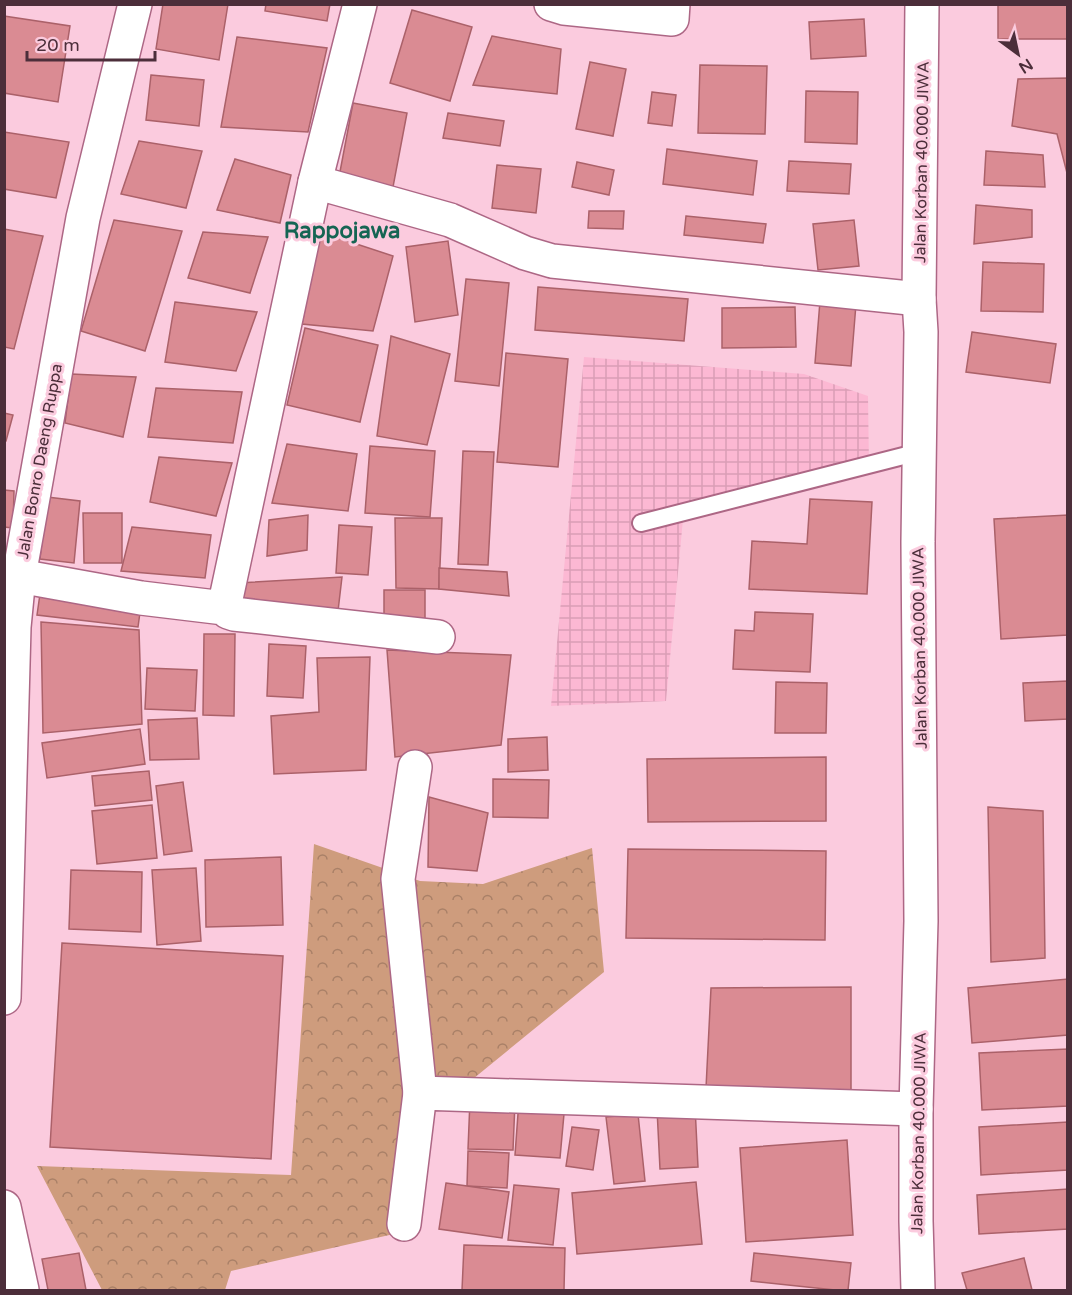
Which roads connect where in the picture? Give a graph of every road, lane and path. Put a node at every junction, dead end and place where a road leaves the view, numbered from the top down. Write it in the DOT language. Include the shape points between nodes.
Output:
graph roads {
  1 [pos="135,4"];
  2 [pos="360,4"];
  3 [pos="550,4"];
  4 [pos="673,4"];
  5 [pos="922,4"];
  6 [pos="315,182"];
  7 [pos="919,299"];
  8 [pos="919,452"];
  9 [pos="641,523"];
  10 [pos="19,576"];
  11 [pos="224,608"];
  12 [pos="438,637"];
  13 [pos="415,767"];
  14 [pos="4,998"];
  15 [pos="420,1094"];
  16 [pos="916,1109"];
  17 [pos="4,1207"];
  18 [pos="404,1224"];
  19 [pos="22,1290"];
  20 [pos="918,1290"];
  1 -- 10 [label="street, Jalan Bonro Daeng Ruppa" via="79,240"];
  2 -- 6 [label="street"];
  3 -- 4 [label="street" via="672,19"];
  5 -- 7 [label="street, Jalan Korban 40.000 JIWA"];
  6 -- 7 [label="street" via="450,220 552,261"];
  6 -- 11 [label="street"];
  7 -- 8 [label="street, Jalan Korban 40.000 JIWA"];
  8 -- 9 [label="lane"];
  8 -- 16 [label="street, Jalan Korban 40.000 JIWA" via="921,941"];
  10 -- 11 [label="street"];
  10 -- 14 [label="street, Jalan Bonro Daeng Ruppa" via="14,627"];
  11 -- 12 [label="street" via="234,614"];
  13 -- 15 [label="street" via="398,879"];
  15 -- 16 [label="street"];
  15 -- 18 [label="street"];
  16 -- 20 [label="street, Jalan Korban 40.000 JIWA"];
  17 -- 19 [label="street"];
}
